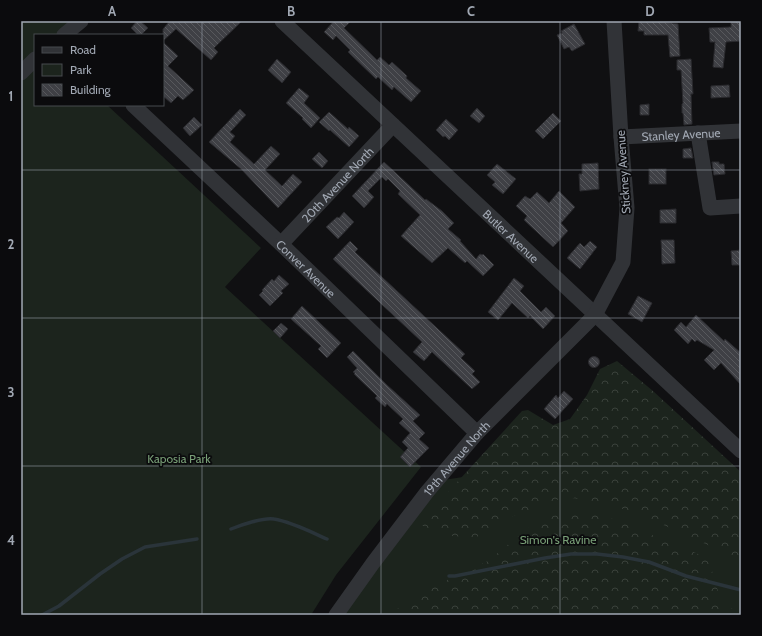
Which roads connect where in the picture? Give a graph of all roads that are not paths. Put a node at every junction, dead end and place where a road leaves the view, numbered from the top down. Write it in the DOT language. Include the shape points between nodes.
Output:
graph roads {
  1 [pos="82,21"];
  2 [pos="282,21"];
  3 [pos="614,21"];
  4 [pos="65,34"];
  5 [pos="34,61"];
  6 [pos="21,74"];
  7 [pos="134,106"];
  8 [pos="393,125"];
  9 [pos="741,131"];
  10 [pos="698,133"];
  11 [pos="621,137"];
  12 [pos="741,206"];
  13 [pos="281,244"];
  14 [pos="595,315"];
  15 [pos="477,433"];
  16 [pos="741,451"];
  17 [pos="336,615"];
  1 -- 4 [label="street"];
  2 -- 8 [label="street, Butler Avenue"];
  3 -- 11 [label="street, Stickney Avenue"];
  5 -- 6 [label="street"];
  7 -- 13 [label="street, Conver Avenue"];
  8 -- 13 [label="street, 20th Avenue North"];
  8 -- 14 [label="street, Butler Avenue"];
  9 -- 10 [label="street, Stanley Avenue"];
  10 -- 11 [label="street, Stanley Avenue"];
  10 -- 12 [label="street" via="710,208"];
  11 -- 14 [label="street, Stickney Avenue" via="627,208 623,262"];
  13 -- 15 [label="street, Conver Avenue"];
  14 -- 15 [label="street, 19th Avenue North"];
  14 -- 16 [label="street, Butler Avenue"];
  15 -- 17 [label="street, 19th Avenue North" via="427,492"];
}
